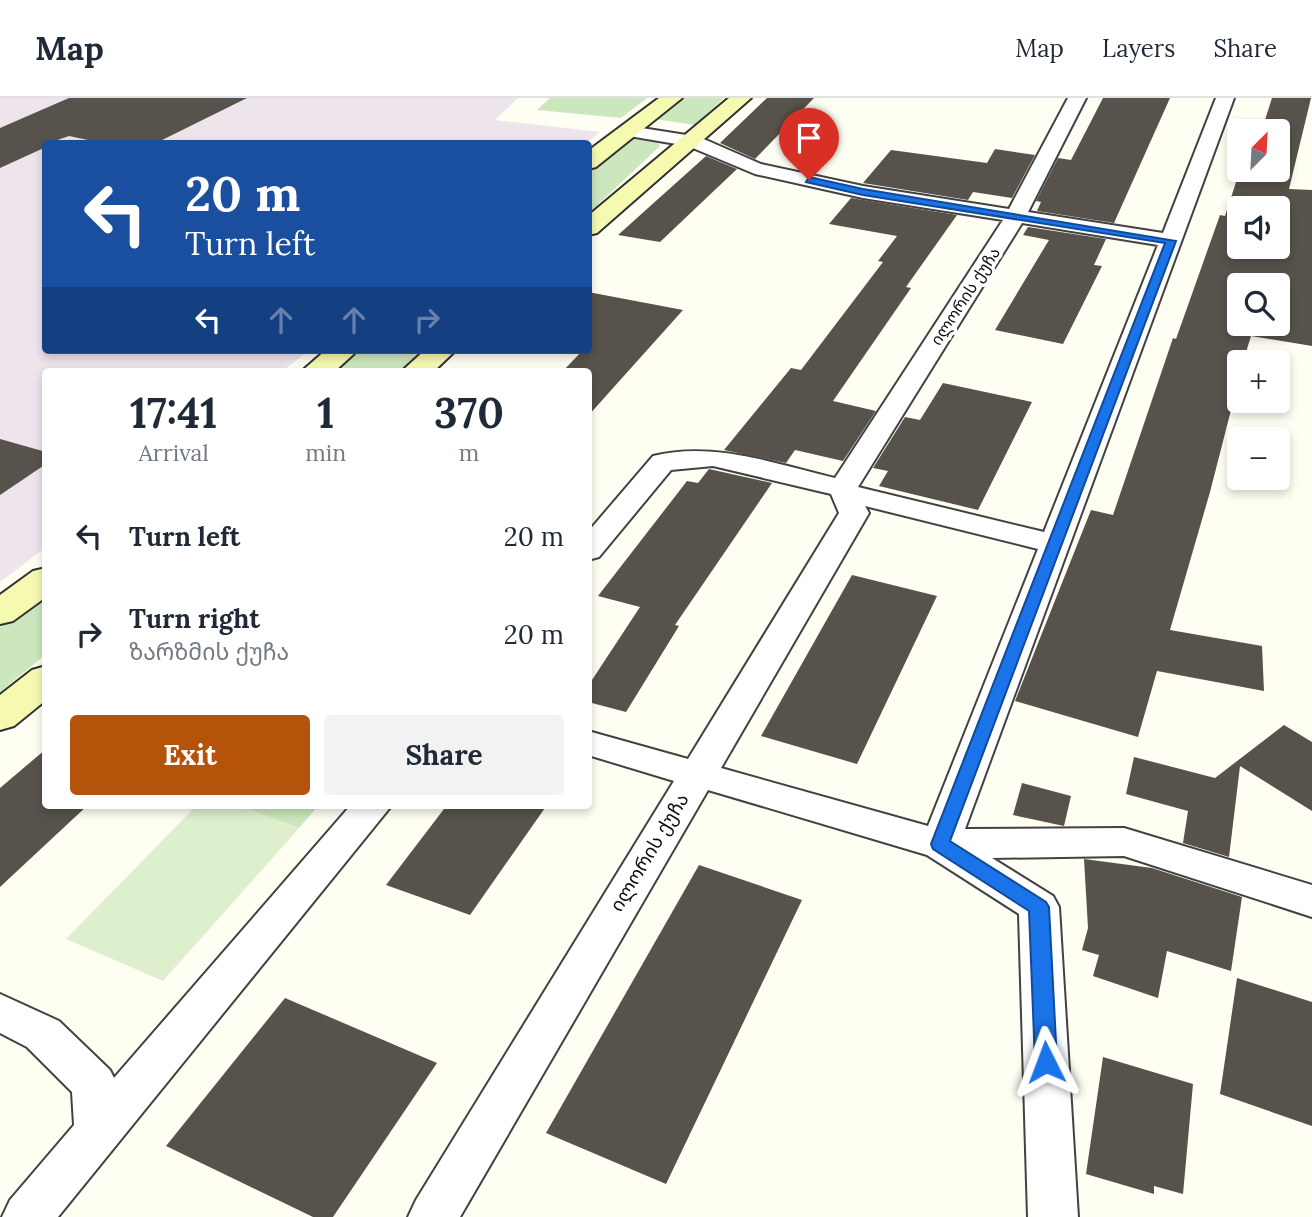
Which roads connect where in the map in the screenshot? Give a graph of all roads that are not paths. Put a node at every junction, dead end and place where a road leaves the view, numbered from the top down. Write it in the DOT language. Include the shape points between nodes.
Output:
graph roads {
  1 [pos="672,98"];
  2 [pos="741,98"];
  3 [pos="1077,98"];
  4 [pos="1224,98"];
  5 [pos="629,131"];
  6 [pos="692,141"];
  7 [pos="592,159"];
  8 [pos="1016,216"];
  9 [pos="592,225"];
  10 [pos="1171,241"];
  11 [pos="339,354"];
  12 [pos="438,354"];
  13 [pos="321,368"];
  14 [pos="421,368"];
  15 [pos="844,490"];
  16 [pos="1055,544"];
  17 [pos="592,546"];
  18 [pos="42,582"];
  19 [pos="0,613"];
  20 [pos="42,681"];
  21 [pos="0,716"];
  22 [pos="592,744"];
  23 [pos="695,775"];
  24 [pos="370,809"];
  25 [pos="940,844"];
  26 [pos="1312,901"];
  27 [pos="0,1012"];
  28 [pos="98,1131"];
  29 [pos="27,1217"];
  30 [pos="433,1217"];
  31 [pos="1053,1217"];
  1 -- 5 [label="main road"];
  2 -- 6 [label="main road"];
  3 -- 8 [label="street, ილორის ქუჩა"];
  4 -- 10 [label="street"];
  5 -- 6 [label="street"];
  5 -- 7 [label="main road"];
  6 -- 8 [label="street" via="769,171 863,192"];
  6 -- 9 [label="main road"];
  8 -- 10 [label="street"];
  8 -- 15 [label="street, ილორის ქუჩა"];
  10 -- 16 [label="street"];
  11 -- 13 [label="main road"];
  12 -- 14 [label="main road"];
  15 -- 16 [label="street"];
  15 -- 17 [label="street" via="713,458 663,462"];
  15 -- 23 [label="street, ილორის ქუჩა" via="854,513"];
  16 -- 25 [label="street"];
  18 -- 19 [label="main road"];
  20 -- 21 [label="main road"];
  22 -- 23 [label="street"];
  23 -- 25 [label="street"];
  23 -- 30 [label="street, ილორის ქუჩა"];
  24 -- 28 [label="street"];
  25 -- 26 [label="street" via="1124,842"];
  25 -- 31 [label="street" via="1039,907"];
  27 -- 28 [label="street" via="43,1034 94,1084"];
  28 -- 29 [label="street"];
}
